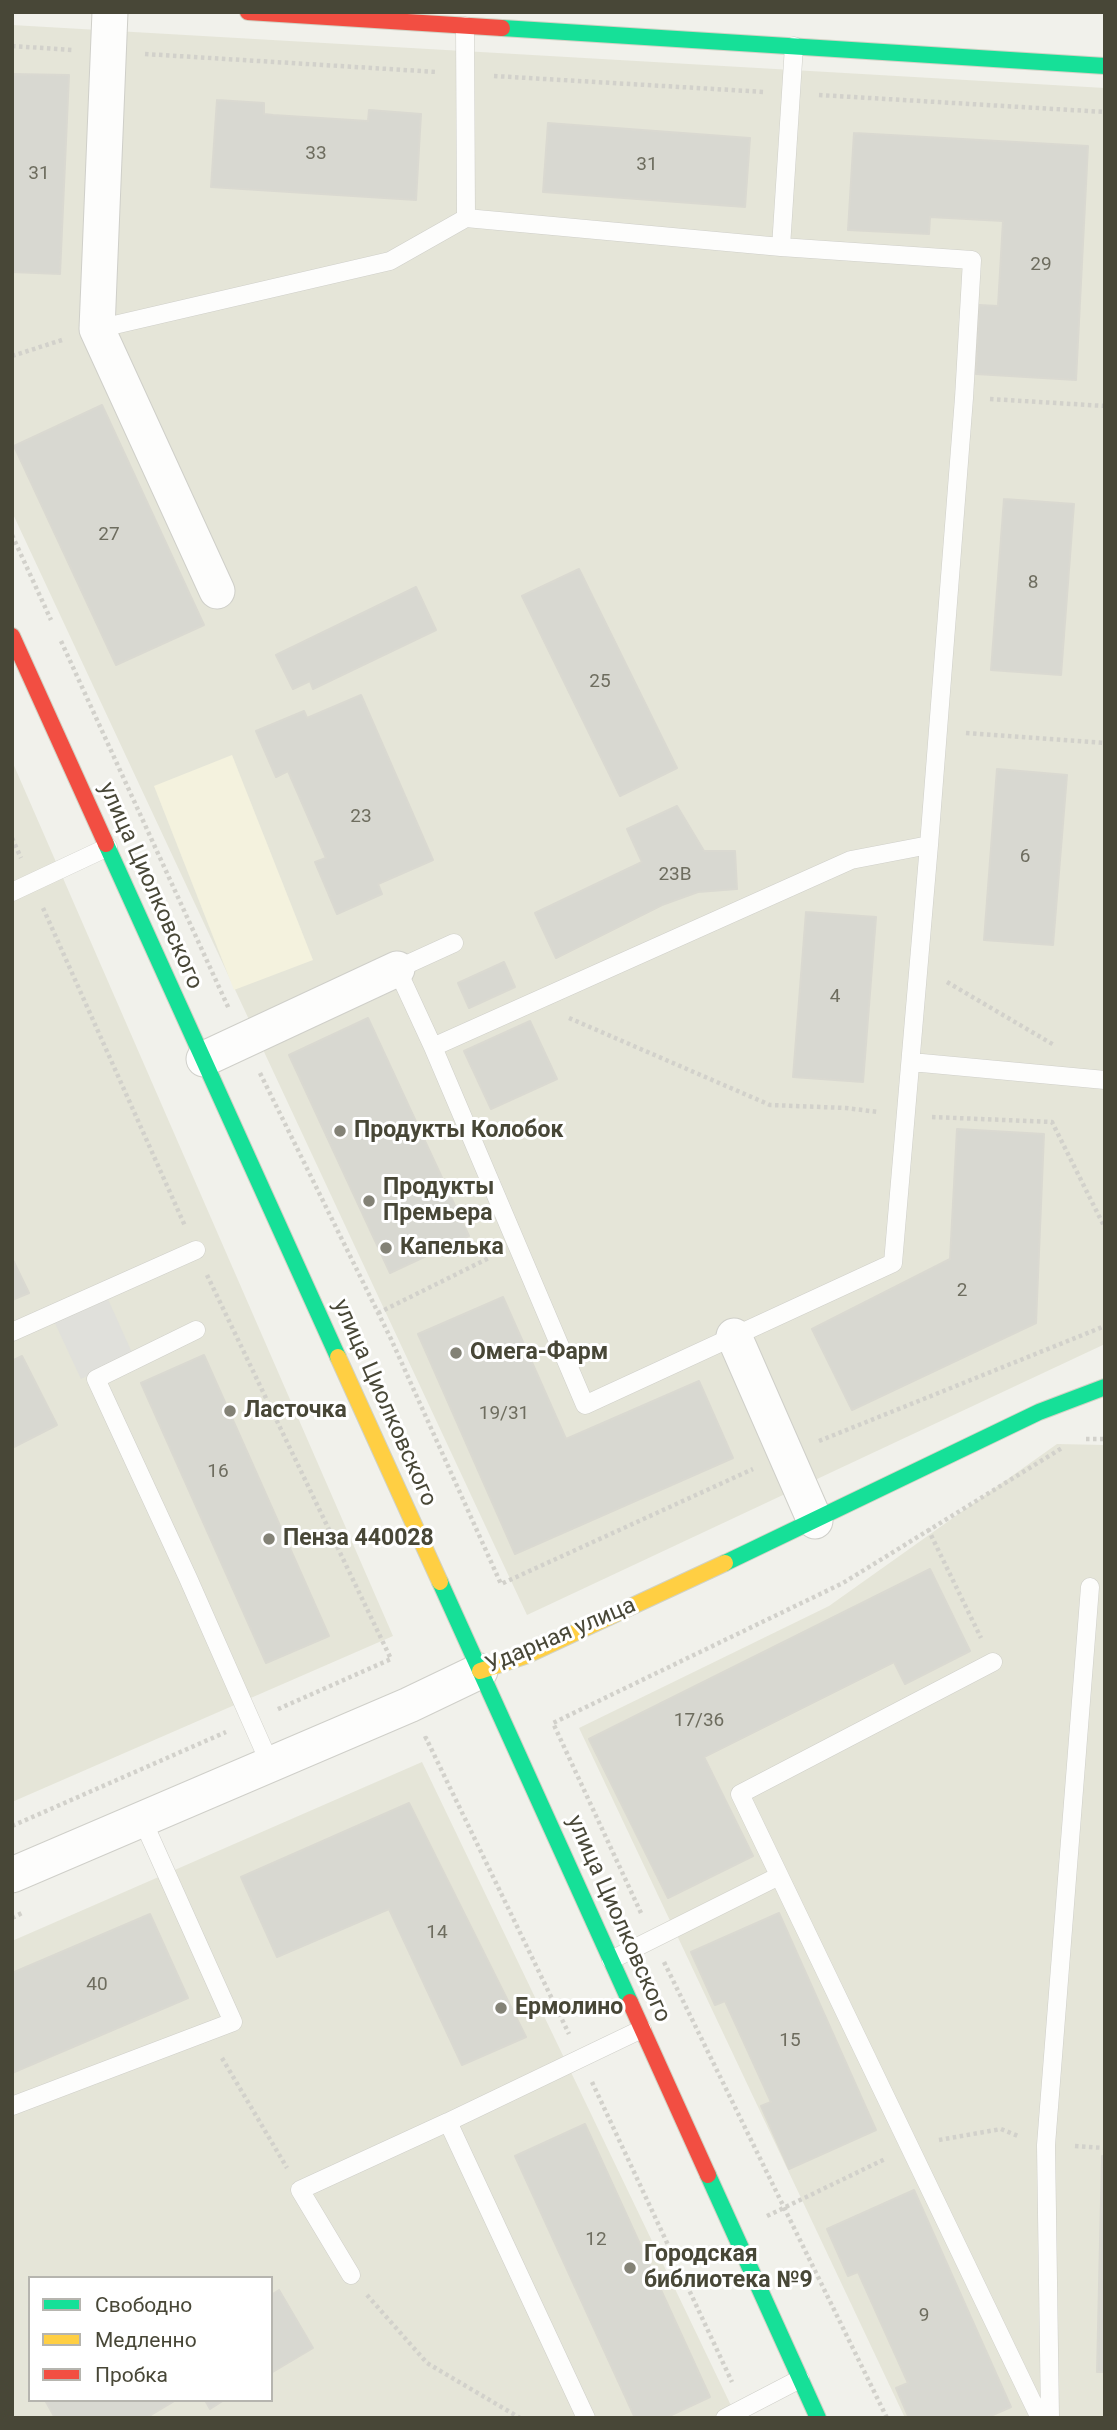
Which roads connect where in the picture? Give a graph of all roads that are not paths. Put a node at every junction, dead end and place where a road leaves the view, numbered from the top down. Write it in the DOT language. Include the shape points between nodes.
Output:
graph roads {
  1 [pos="110,12"];
  2 [pos="248,12"];
  3 [pos="546,21"];
  4 [pos="466,26"];
  5 [pos="794,46"];
  6 [pos="1105,66"];
  7 [pos="466,218"];
  8 [pos="781,247"];
  9 [pos="97,330"];
  10 [pos="217,591"];
  11 [pos="12,636"];
  12 [pos="929,845"];
  13 [pos="108,847"];
  14 [pos="12,892"];
  15 [pos="454,943"];
  16 [pos="397,969"];
  17 [pos="433,1047"];
  18 [pos="204,1059"];
  19 [pos="911,1062"];
  20 [pos="1105,1080"];
  21 [pos="196,1250"];
  22 [pos="196,1330"];
  23 [pos="12,1332"];
  24 [pos="734,1336"];
  25 [pos="1105,1387"];
  26 [pos="815,1521"];
  27 [pos="1090,1587"];
  28 [pos="993,1662"];
  29 [pos="480,1671"];
  30 [pos="270,1764"];
  31 [pos="142,1819"];
  32 [pos="12,1875"];
  33 [pos="779,1876"];
  34 [pos="611,1960"];
  35 [pos="642,2029"];
  36 [pos="12,2106"];
  37 [pos="448,2122"];
  38 [pos="351,2275"];
  39 [pos="800,2379"];
  40 [pos="586,2418"];
  41 [pos="725,2418"];
  42 [pos="818,2418"];
  43 [pos="1040,2418"];
  44 [pos="1050,2418"];
  1 -- 9 [label="street"];
  2 -- 4 [label="main road"];
  3 -- 4 [label="main road"];
  3 -- 5 [label="main road"];
  4 -- 7 [label="lane"];
  5 -- 6 [label="main road"];
  5 -- 8 [label="lane"];
  7 -- 8 [label="lane"];
  7 -- 9 [label="lane" via="390,261"];
  8 -- 12 [label="lane" via="972,260"];
  9 -- 10 [label="street"];
  11 -- 13 [label="main road, улица Циолковского"];
  12 -- 17 [label="lane" via="851,859"];
  12 -- 19 [label="lane"];
  13 -- 14 [label="lane"];
  13 -- 18 [label="main road, улица Циолковского"];
  15 -- 16 [label="lane"];
  16 -- 17 [label="lane"];
  16 -- 18 [label="street"];
  17 -- 24 [label="lane" via="585,1405"];
  18 -- 29 [label="main road, улица Циолковского"];
  19 -- 20 [label="lane"];
  19 -- 24 [label="lane" via="893,1263"];
  21 -- 23 [label="lane"];
  22 -- 30 [label="lane" via="96,1379"];
  24 -- 26 [label="street"];
  25 -- 26 [label="main road, Ударная улица" via="1039,1412"];
  26 -- 29 [label="main road, Ударная улица" via="525,1656"];
  27 -- 44 [label="lane" via="1046,2145"];
  28 -- 33 [label="lane" via="740,1794"];
  29 -- 30 [label="street, Ударная улица"];
  29 -- 34 [label="main road, улица Циолковского"];
  30 -- 31 [label="street, Ударная улица"];
  31 -- 32 [label="street, Ударная улица"];
  31 -- 36 [label="lane" via="233,2022"];
  33 -- 34 [label="lane"];
  33 -- 43 [label="lane"];
  34 -- 35 [label="main road, улица Циолковского"];
  35 -- 37 [label="lane"];
  35 -- 39 [label="main road, улица Циолковского"];
  37 -- 38 [label="lane" via="300,2190"];
  37 -- 40 [label="lane"];
  39 -- 41 [label="lane"];
  39 -- 42 [label="main road, улица Циолковского"];
}
